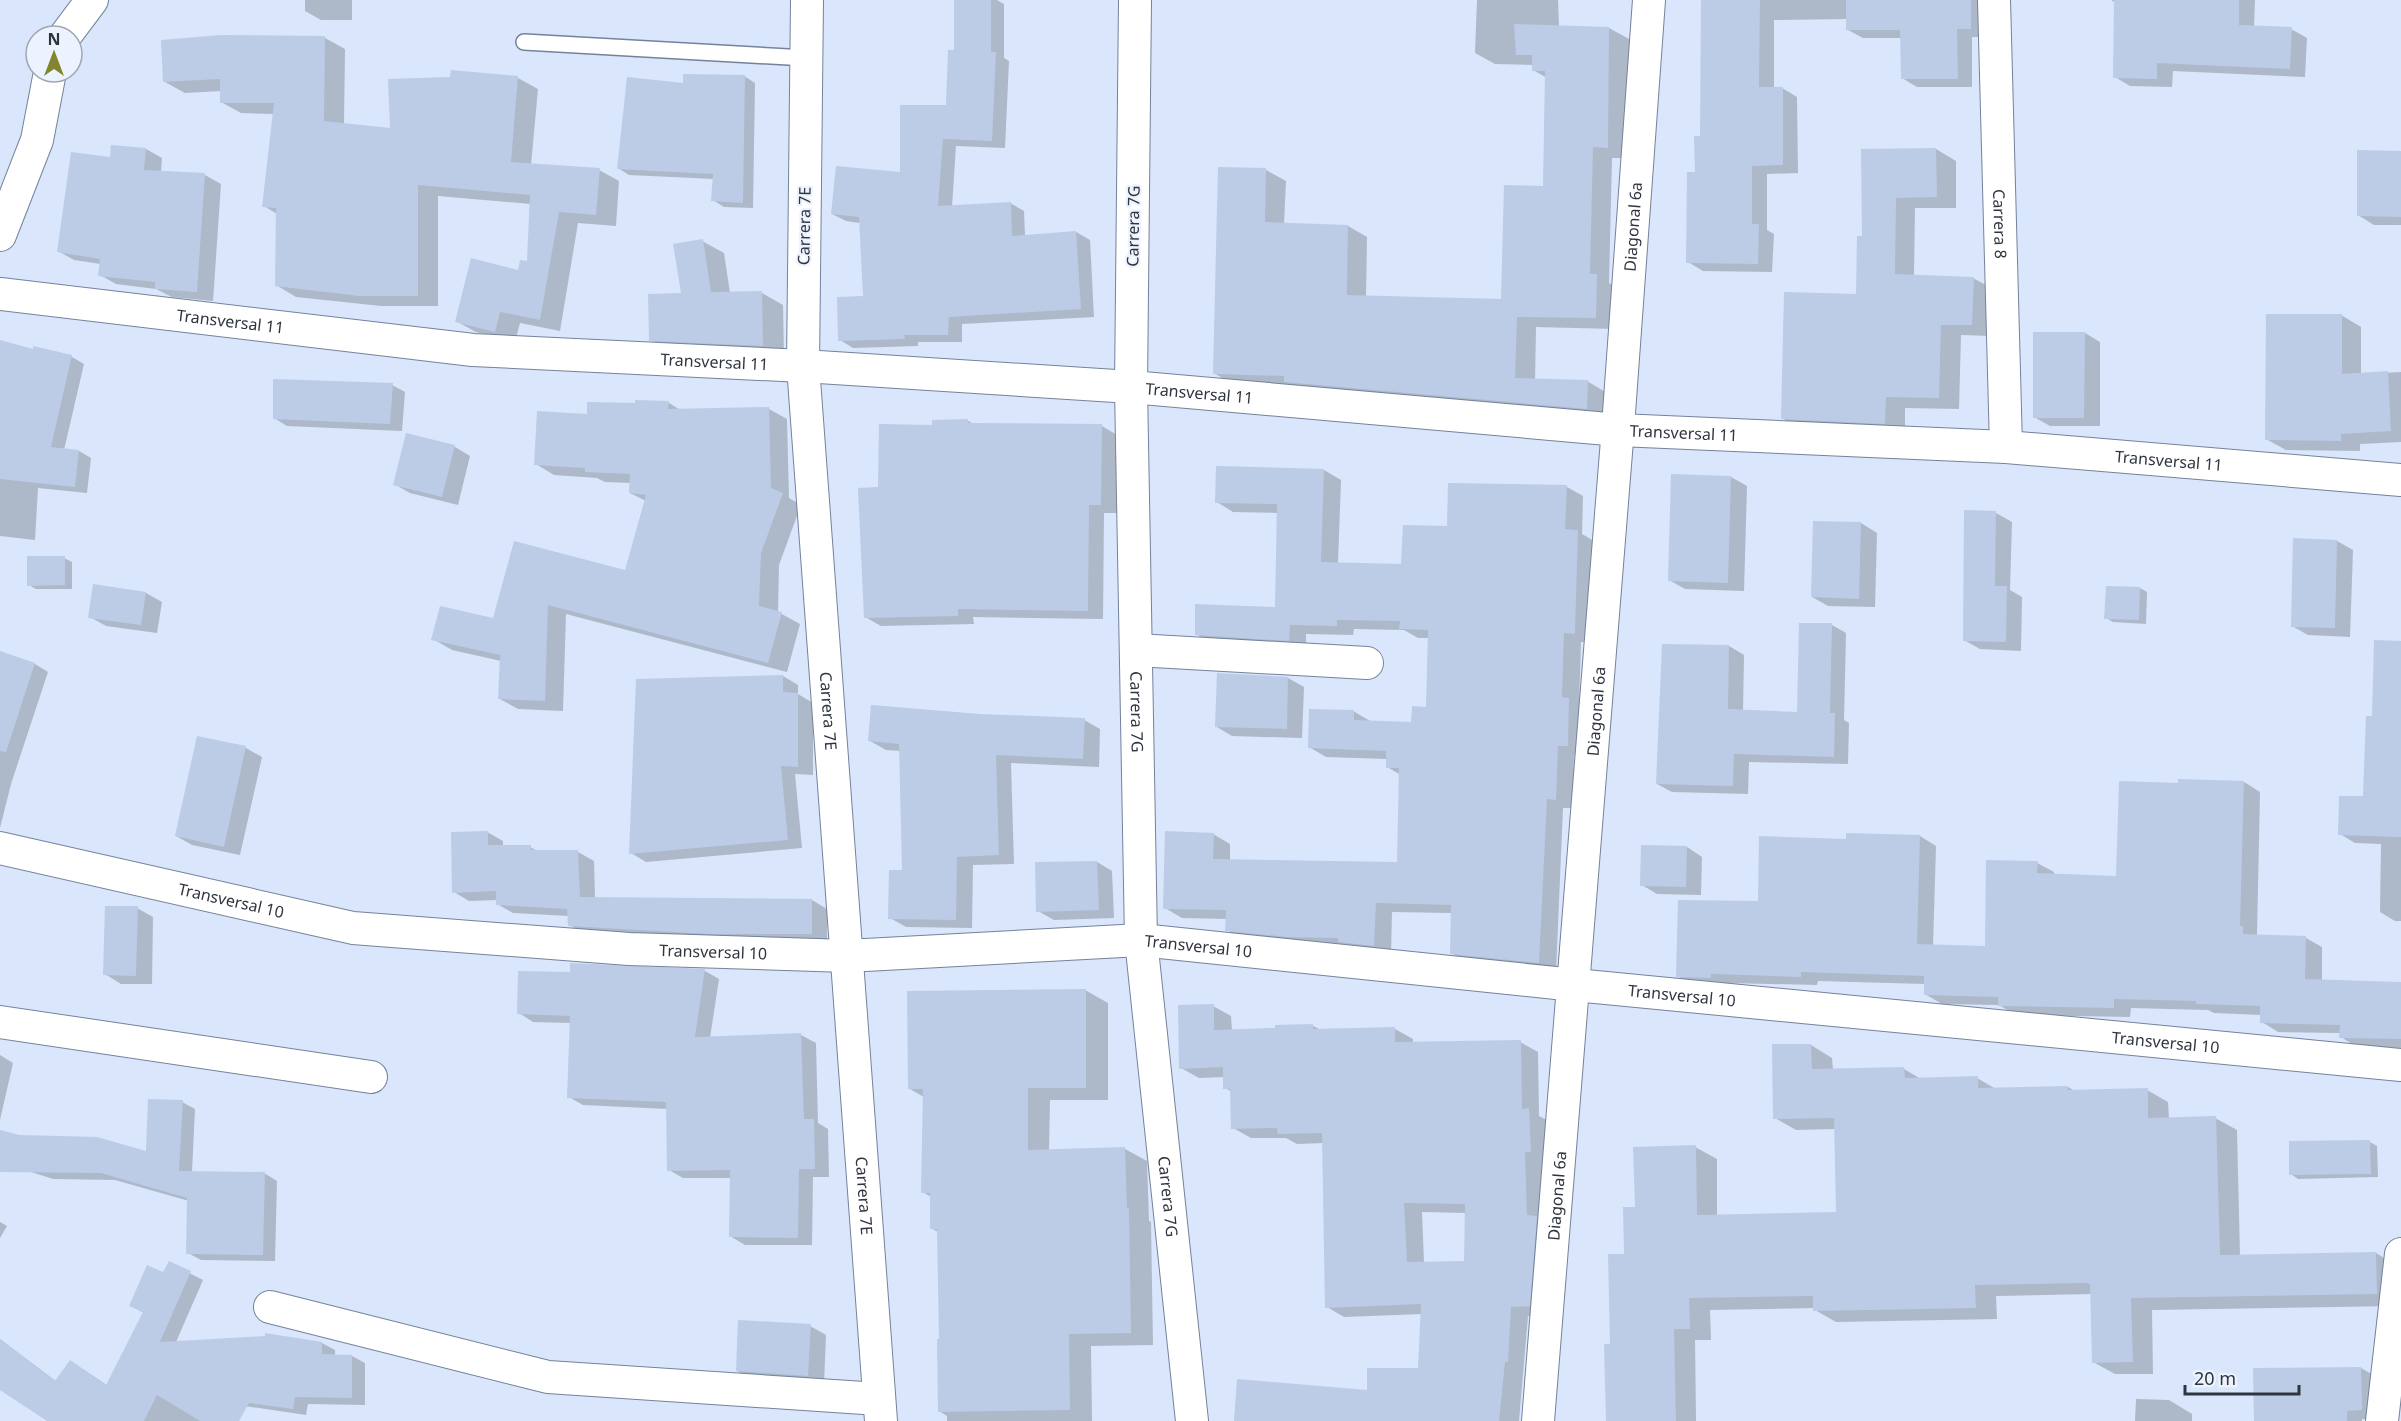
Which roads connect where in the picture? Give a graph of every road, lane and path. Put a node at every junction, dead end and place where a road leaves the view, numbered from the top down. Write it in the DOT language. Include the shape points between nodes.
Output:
graph roads {
  1 [pos="92,0"];
  2 [pos="807,0"];
  3 [pos="1135,0"];
  4 [pos="1649,0"];
  5 [pos="1994,0"];
  6 [pos="74,24"];
  7 [pos="524,42"];
  8 [pos="806,58"];
  9 [pos="48,84"];
  10 [pos="0,235"];
  11 [pos="0,294"];
  12 [pos="803,366"];
  13 [pos="1131,387"];
  14 [pos="1619,430"];
  15 [pos="2006,447"];
  16 [pos="2401,480"];
  17 [pos="1136,650"];
  18 [pos="1367,663"];
  19 [pos="0,848"];
  20 [pos="1141,940"];
  21 [pos="847,956"];
  22 [pos="1575,986"];
  23 [pos="0,1022"];
  24 [pos="2401,1065"];
  25 [pos="371,1077"];
  26 [pos="2401,1254"];
  27 [pos="270,1307"];
  28 [pos="880,1410"];
  29 [pos="1192,1421"];
  30 [pos="1538,1421"];
  31 [pos="2382,1421"];
  1 -- 6 [label="street"];
  2 -- 8 [label="street, Carrera 7E"];
  3 -- 13 [label="street, Carrera 7G"];
  4 -- 14 [label="street, Diagonal 6a"];
  5 -- 15 [label="street, Carrera 8"];
  7 -- 8 [label="lane"];
  8 -- 12 [label="street, Carrera 7E"];
  9 -- 10 [label="street" via="37,140"];
  11 -- 12 [label="street, Transversal 11" via="473,350"];
  12 -- 13 [label="street, Transversal 11"];
  12 -- 21 [label="street, Carrera 7E"];
  13 -- 14 [label="street, Transversal 11"];
  13 -- 17 [label="street, Carrera 7G"];
  14 -- 15 [label="street, Transversal 11"];
  14 -- 22 [label="street, Diagonal 6a"];
  15 -- 16 [label="street, Transversal 11"];
  17 -- 18 [label="street"];
  17 -- 20 [label="street, Carrera 7G"];
  19 -- 21 [label="street, Transversal 10" via="353,928 629,949"];
  20 -- 21 [label="street, Transversal 10"];
  20 -- 22 [label="street, Transversal 10"];
  20 -- 29 [label="street, Carrera 7G"];
  21 -- 28 [label="street, Carrera 7E"];
  22 -- 24 [label="street, Transversal 10"];
  22 -- 30 [label="street, Diagonal 6a"];
  23 -- 25 [label="street"];
  26 -- 31 [label="street"];
  27 -- 28 [label="street" via="548,1377"];
}
